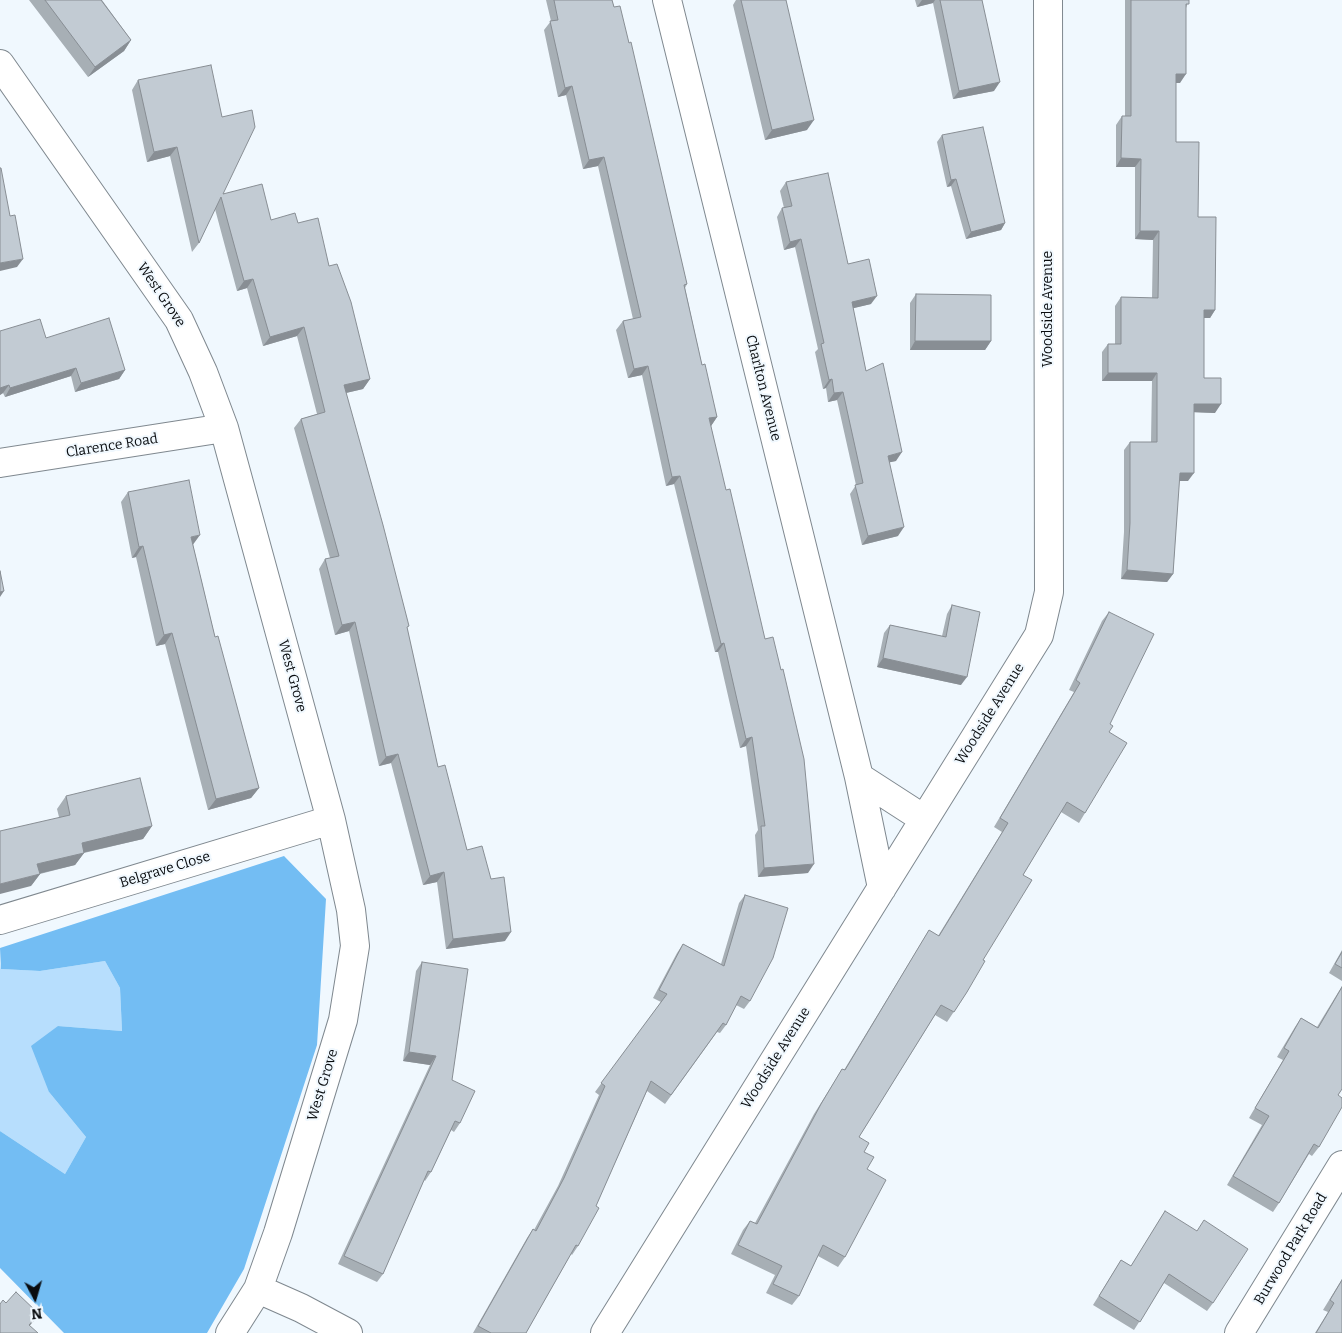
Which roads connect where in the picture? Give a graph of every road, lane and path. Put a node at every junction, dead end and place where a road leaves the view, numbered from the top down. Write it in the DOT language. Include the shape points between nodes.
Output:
graph roads {
  1 [pos="667,0"];
  2 [pos="1048,0"];
  3 [pos="0,64"];
  4 [pos="224,428"];
  5 [pos="0,463"];
  6 [pos="859,777"];
  7 [pos="924,819"];
  8 [pos="331,820"];
  9 [pos="882,888"];
  10 [pos="0,920"];
  11 [pos="1342,1165"];
  12 [pos="258,1289"];
  13 [pos="230,1333"];
  14 [pos="348,1333"];
  15 [pos="605,1333"];
  16 [pos="1240,1333"];
  1 -- 6 [label="street, Charlton Avenue"];
  2 -- 7 [label="street, Woodside Avenue" via="1049,592 1039,635"];
  3 -- 4 [label="street, West Grove" via="179,320"];
  4 -- 5 [label="street, Clarence Road"];
  4 -- 8 [label="street, West Grove"];
  6 -- 7 [label="street"];
  6 -- 9 [label="street, Charlton Avenue"];
  7 -- 9 [label="street, Woodside Avenue"];
  8 -- 10 [label="street, Belgrave Close"];
  8 -- 12 [label="street, West Grove" via="351,910 355,946 350,984 343,1020"];
  9 -- 15 [label="street, Woodside Avenue"];
  11 -- 16 [label="street, Burwood Park Road"];
  12 -- 13 [label="street, West Grove"];
  12 -- 14 [label="street"];
}
